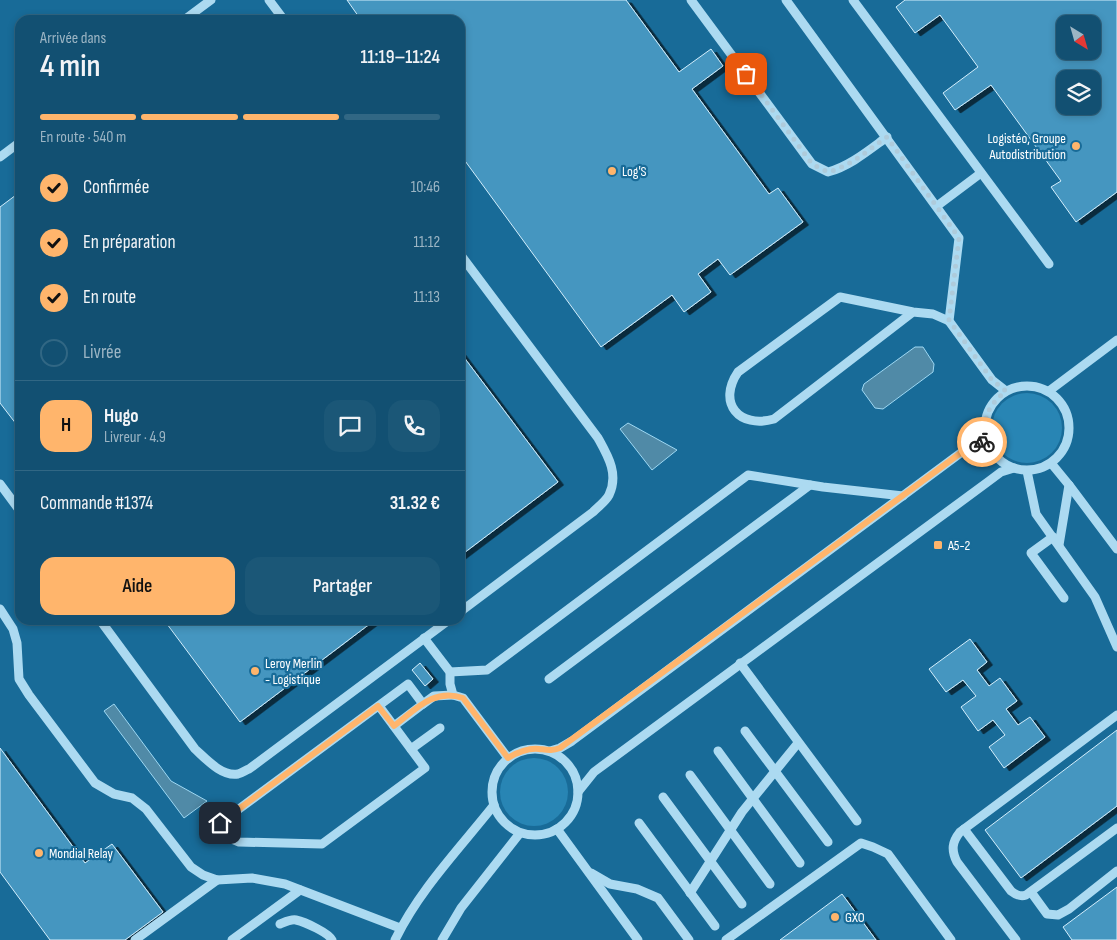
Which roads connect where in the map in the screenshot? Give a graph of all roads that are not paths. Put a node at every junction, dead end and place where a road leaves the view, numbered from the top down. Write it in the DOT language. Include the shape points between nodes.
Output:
graph roads {
  1 [pos="211,0"];
  2 [pos="269,0"];
  3 [pos="691,0"];
  4 [pos="786,0"];
  5 [pos="853,0"];
  6 [pos="191,15"];
  7 [pos="280,15"];
  8 [pos="887,137"];
  9 [pos="15,146"];
  10 [pos="0,157"];
  11 [pos="981,172"];
  12 [pos="937,206"];
  13 [pos="465,261"];
  14 [pos="1049,264"];
  15 [pos="913,312"];
  16 [pos="949,320"];
  17 [pos="1117,340"];
  18 [pos="1006,391"];
  19 [pos="1049,392"];
  20 [pos="986,440"];
  21 [pos="1051,463"];
  22 [pos="1014,468"];
  23 [pos="1027,470"];
  24 [pos="0,484"];
  25 [pos="810,485"];
  26 [pos="1069,485"];
  27 [pos="903,496"];
  28 [pos="15,504"];
  29 [pos="1053,537"];
  30 [pos="1059,545"];
  31 [pos="1116,546"];
  32 [pos="1064,598"];
  33 [pos="465,608"];
  34 [pos="0,609"];
  35 [pos="104,625"];
  36 [pos="442,625"];
  37 [pos="424,638"];
  38 [pos="1117,647"];
  39 [pos="740,664"];
  40 [pos="450,672"];
  41 [pos="549,679"];
  42 [pos="453,695"];
  43 [pos="423,704"];
  44 [pos="378,706"];
  45 [pos="1117,714"];
  46 [pos="394,726"];
  47 [pos="440,728"];
  48 [pos="745,731"];
  49 [pos="798,742"];
  50 [pos="411,749"];
  51 [pos="550,751"];
  52 [pos="718,751"];
  53 [pos="508,758"];
  54 [pos="775,771"];
  55 [pos="690,775"];
  56 [pos="578,792"];
  57 [pos="663,797"];
  58 [pos="752,800"];
  59 [pos="494,805"];
  60 [pos="857,821"];
  61 [pos="639,823"];
  62 [pos="1117,828"];
  63 [pos="557,829"];
  64 [pos="964,829"];
  65 [pos="730,830"];
  66 [pos="520,832"];
  67 [pos="828,842"];
  68 [pos="710,862"];
  69 [pos="800,863"];
  70 [pos="1117,871"];
  71 [pos="588,872"];
  72 [pos="217,880"];
  73 [pos="770,884"];
  74 [pos="300,890"];
  75 [pos="1031,892"];
  76 [pos="690,893"];
  77 [pos="742,904"];
  78 [pos="280,924"];
  79 [pos="716,926"];
  80 [pos="400,928"];
  81 [pos="135,940"];
  82 [pos="232,940"];
  83 [pos="332,940"];
  84 [pos="395,940"];
  85 [pos="442,940"];
  86 [pos="638,940"];
  87 [pos="689,940"];
  88 [pos="726,940"];
  89 [pos="951,940"];
  90 [pos="1016,940"];
  1 -- 6 [label="street"];
  2 -- 7 [label="street"];
  3 -- 8 [label="street" via="812,164 828,172 838,169"];
  4 -- 8 [label="street"];
  5 -- 11 [label="street"];
  8 -- 12 [label="street"];
  9 -- 10 [label="street"];
  11 -- 12 [label="street"];
  11 -- 14 [label="street"];
  12 -- 16 [label="street" via="959,238"];
  13 -- 33 [label="street" via="598,438 610,460 614,478 609,496 593,512"];
  15 -- 15 [label="street" via="840,297 738,372 730,382 729,397 735,411 747,420 762,423 774,419"];
  15 -- 16 [label="street" via="934,314"];
  16 -- 18 [label="street" via="992,380"];
  17 -- 19 [label="street"];
  18 -- 19 [label="street" via="1020,386 1035,386"];
  18 -- 20 [label="street" via="988,412 984,426"];
  19 -- 21 [label="street" via="1060,400 1070,427 1068,441"];
  20 -- 22 [label="street" via="992,452"];
  20 -- 27 [label="street" via="966,449"];
  21 -- 23 [label="street"];
  21 -- 26 [label="street"];
  22 -- 23 [label="street"];
  22 -- 39 [label="street" via="1001,472"];
  23 -- 29 [label="street" via="1036,514"];
  24 -- 28 [label="street"];
  25 -- 27 [label="street"];
  25 -- 40 [label="street" via="748,475 487,670"];
  25 -- 41 [label="street"];
  26 -- 30 [label="street"];
  26 -- 31 [label="street"];
  27 -- 51 [label="street" via="572,741"];
  29 -- 30 [label="street"];
  29 -- 32 [label="street" via="1031,553"];
  30 -- 38 [label="street" via="1096,597"];
  34 -- 72 [label="street" via="13,629 17,643 19,679 95,783 114,794 132,798 146,809 190,867"];
  35 -- 37 [label="street" via="195,749 213,765 238,774"];
  36 -- 37 [label="street"];
  37 -- 40 [label="street"];
  39 -- 49 [label="street"];
  39 -- 56 [label="street" via="594,772"];
  40 -- 42 [label="street"];
  42 -- 43 [label="street" via="434,696"];
  42 -- 53 [label="street" via="463,698"];
  43 -- 44 [label="street" via="408,684"];
  43 -- 46 [label="street"];
  44 -- 46 [label="street"];
  44 -- 50 [label="street" via="220,823 224,829 232,839 240,842 322,844 425,768"];
  45 -- 64 [label="street"];
  46 -- 50 [label="street"];
  47 -- 50 [label="street"];
  48 -- 54 [label="street"];
  49 -- 54 [label="street"];
  49 -- 60 [label="street"];
  51 -- 53 [label="street" via="528,749"];
  51 -- 56 [label="street" via="571,767"];
  52 -- 58 [label="street"];
  53 -- 59 [label="street" via="493,779"];
  54 -- 58 [label="street"];
  54 -- 67 [label="street"];
  55 -- 65 [label="street"];
  56 -- 63 [label="street" via="576,807"];
  57 -- 68 [label="street"];
  58 -- 65 [label="street"];
  58 -- 69 [label="street"];
  59 -- 66 [label="street" via="508,826"];
  59 -- 80 [label="street"];
  61 -- 76 [label="street"];
  62 -- 75 [label="street"];
  63 -- 66 [label="street" via="545,834"];
  63 -- 71 [label="street"];
  64 -- 75 [label="street" via="1011,891 1022,896"];
  64 -- 90 [label="street" via="954,840 957,862"];
  65 -- 68 [label="street"];
  65 -- 73 [label="street"];
  66 -- 85 [label="street" via="461,908"];
  68 -- 76 [label="street"];
  68 -- 77 [label="street"];
  70 -- 75 [label="street" via="1058,914 1047,914"];
  71 -- 86 [label="street"];
  71 -- 87 [label="street" via="610,884 637,889 658,898"];
  72 -- 74 [label="street" via="252,878"];
  72 -- 81 [label="street"];
  74 -- 80 [label="street"];
  74 -- 82 [label="street"];
  76 -- 79 [label="street"];
  78 -- 83 [label="street" via="296,920 328,934"];
  80 -- 84 [label="street"];
  88 -- 89 [label="street" via="861,843 888,854"];
}
